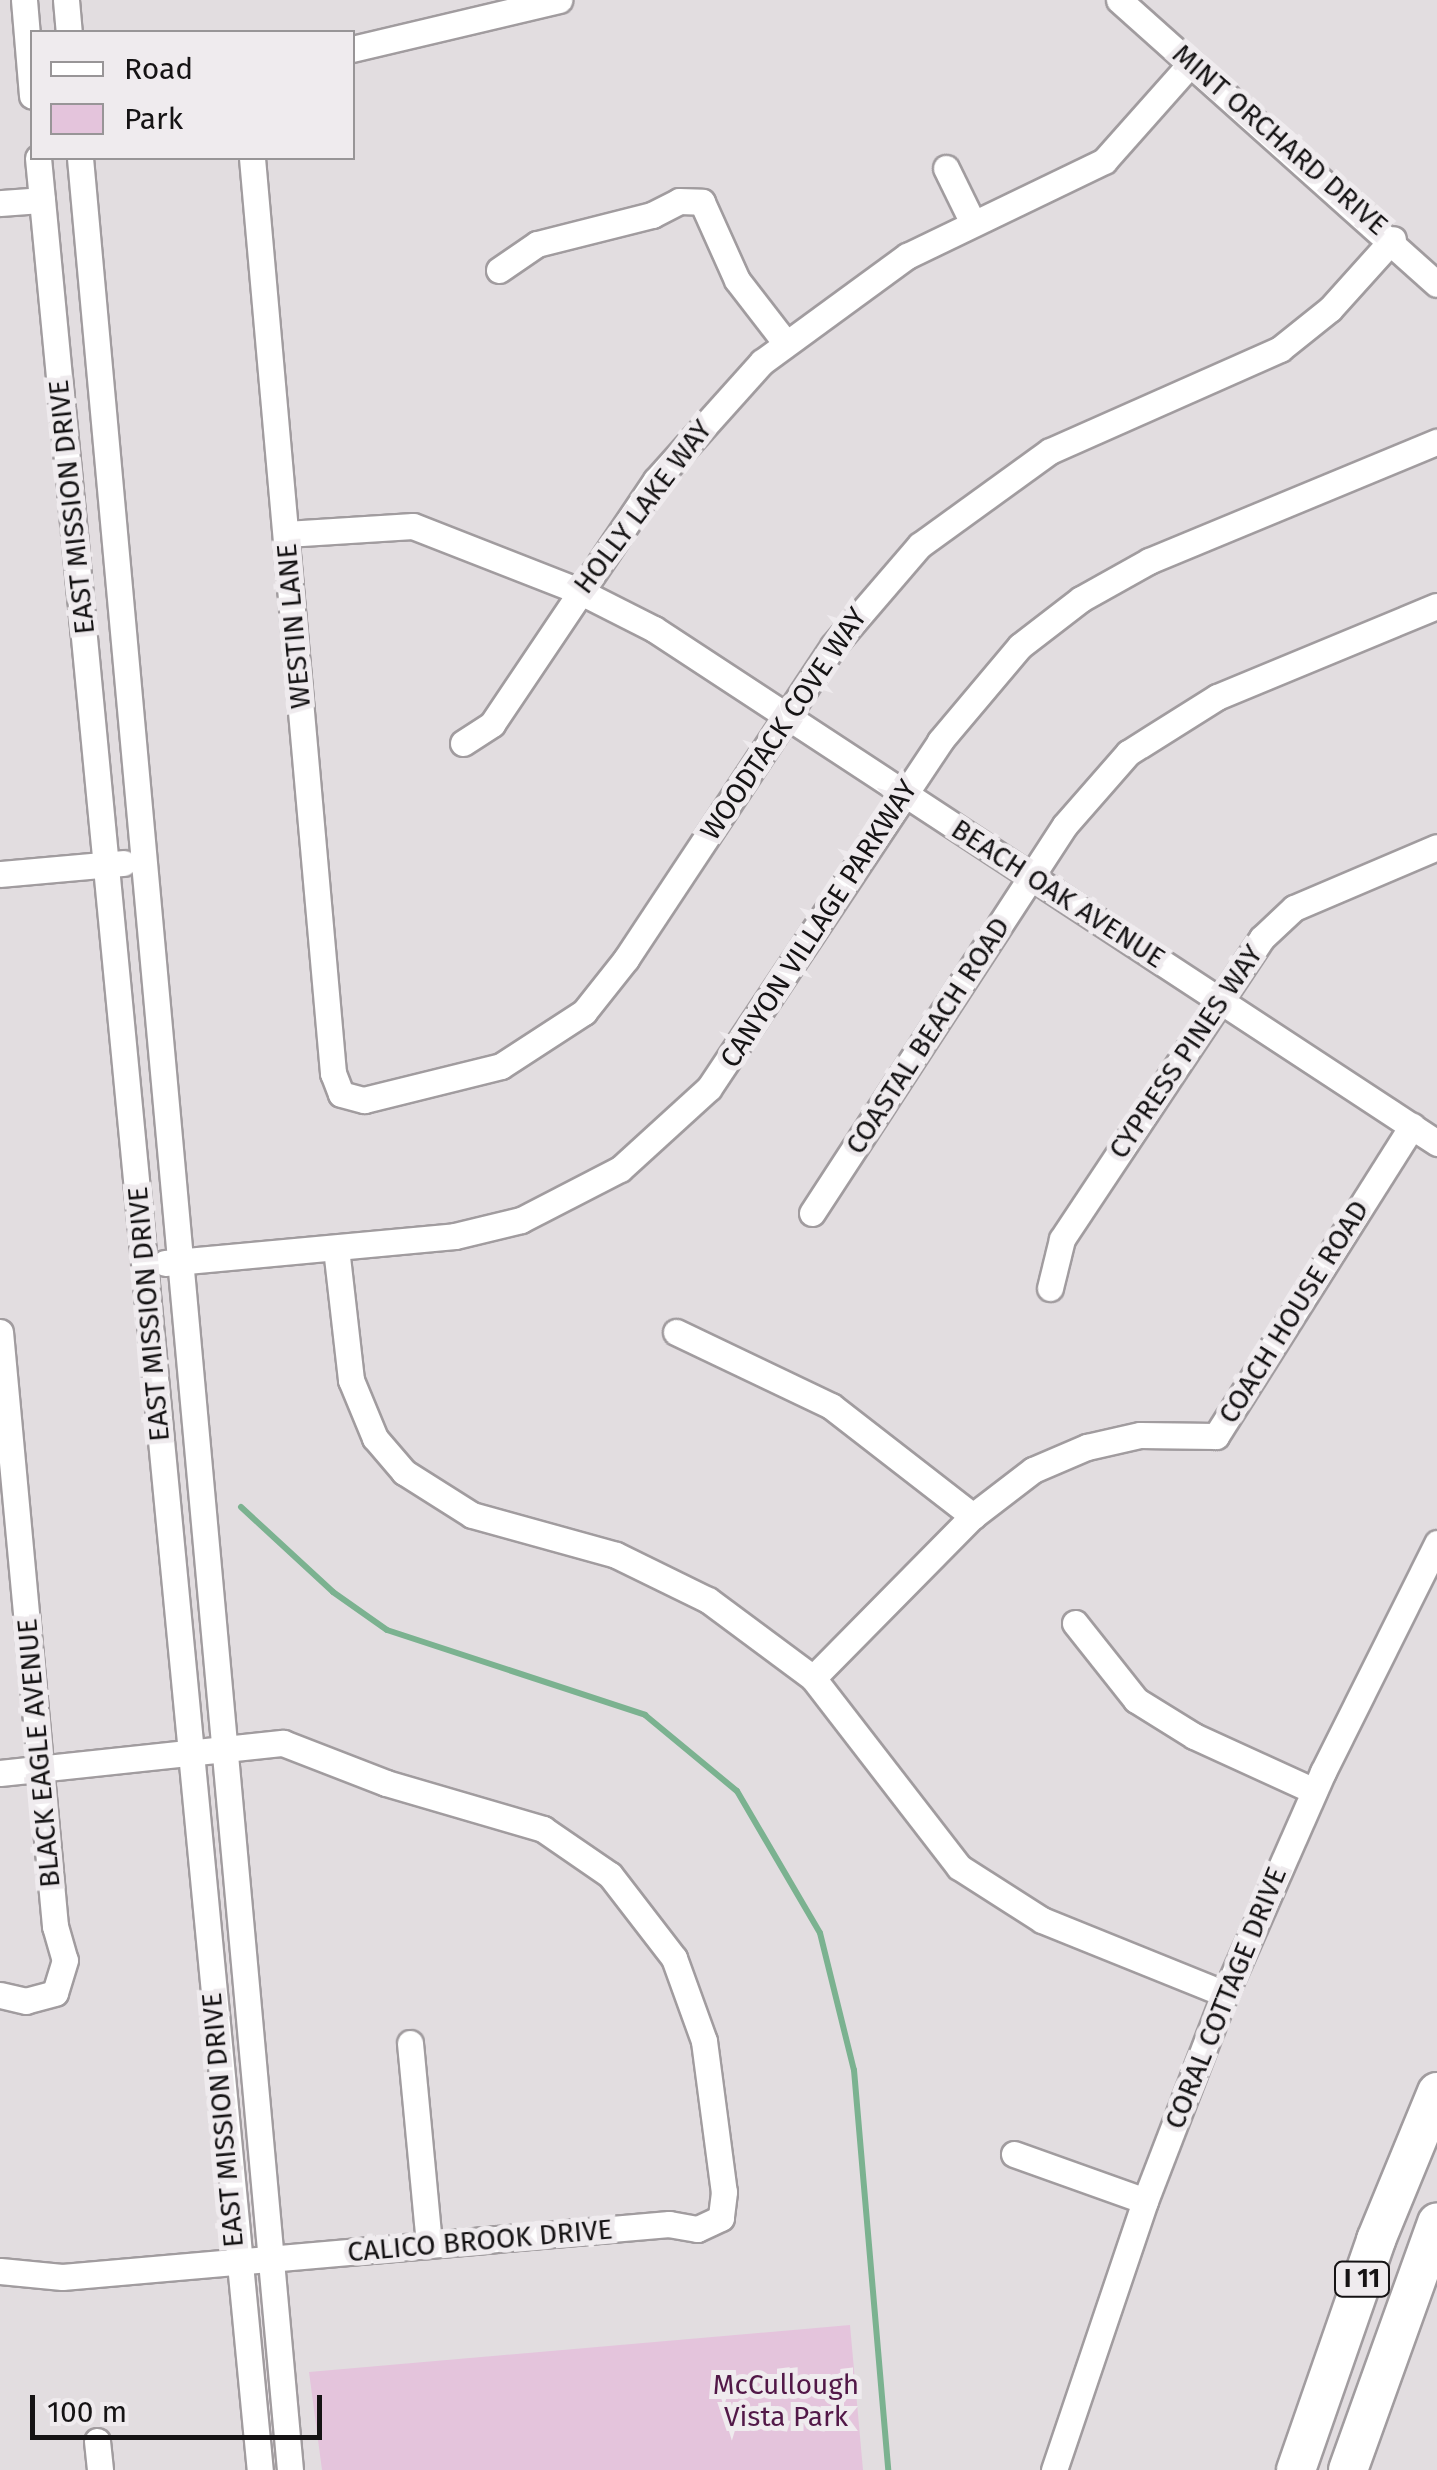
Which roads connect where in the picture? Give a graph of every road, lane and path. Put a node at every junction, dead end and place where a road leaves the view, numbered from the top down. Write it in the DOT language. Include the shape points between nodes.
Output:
graph roads {
  1 [pos="24,0"];
  2 [pos="66,0"];
  3 [pos="559,0"];
  4 [pos="1120,0"];
  5 [pos="69,30"];
  6 [pos="355,48"];
  7 [pos="1192,63"];
  8 [pos="30,72"];
  9 [pos="38,160"];
  10 [pos="80,160"];
  11 [pos="252,160"];
  12 [pos="946,168"];
  13 [pos="42,200"];
  14 [pos="0,203"];
  15 [pos="972,221"];
  16 [pos="1393,238"];
  17 [pos="499,270"];
  18 [pos="1437,284"];
  19 [pos="785,342"];
  20 [pos="1437,442"];
  21 [pos="286,534"];
  22 [pos="579,591"];
  23 [pos="1437,606"];
  24 [pos="786,715"];
  25 [pos="463,743"];
  26 [pos="905,793"];
  27 [pos="1437,848"];
  28 [pos="144,860"];
  29 [pos="107,864"];
  30 [pos="0,874"];
  31 [pos="1034,876"];
  32 [pos="1219,999"];
  33 [pos="341,1094"];
  34 [pos="1412,1126"];
  35 [pos="1437,1143"];
  36 [pos="812,1213"];
  37 [pos="336,1248"];
  38 [pos="180,1262"];
  39 [pos="145,1265"];
  40 [pos="1050,1288"];
  41 [pos="0,1332"];
  42 [pos="676,1332"];
  43 [pos="972,1516"];
  44 [pos="1437,1543"];
  45 [pos="10,1551"];
  46 [pos="1075,1623"];
  47 [pos="813,1678"];
  48 [pos="227,1748"];
  49 [pos="188,1756"];
  50 [pos="41,1770"];
  51 [pos="0,1774"];
  52 [pos="1314,1791"];
  53 [pos="1224,1994"];
  54 [pos="0,1995"];
  55 [pos="410,2043"];
  56 [pos="1437,2092"];
  57 [pos="1014,2154"];
  58 [pos="1144,2202"];
  59 [pos="1437,2223"];
  60 [pos="429,2245"];
  61 [pos="272,2259"];
  62 [pos="236,2262"];
  63 [pos="0,2270"];
  64 [pos="97,2441"];
  65 [pos="100,2470"];
  66 [pos="260,2470"];
  67 [pos="290,2470"];
  68 [pos="1054,2470"];
  69 [pos="1296,2470"];
  70 [pos="1348,2470"];
  1 -- 8 [label="street"];
  2 -- 5 [label="street"];
  3 -- 6 [label="street"];
  4 -- 7 [label="street, MINT ORCHARD DRIVE"];
  7 -- 15 [label="street, HOLLY LAKE WAY" via="1104,161"];
  7 -- 16 [label="street, MINT ORCHARD DRIVE"];
  9 -- 13 [label="street, EAST MISSION DRIVE"];
  10 -- 28 [label="street, EAST MISSION DRIVE"];
  11 -- 21 [label="street, WESTIN LANE"];
  12 -- 15 [label="street"];
  13 -- 14 [label="street"];
  13 -- 29 [label="street, EAST MISSION DRIVE"];
  15 -- 19 [label="street, HOLLY LAKE WAY" via="878,274"];
  16 -- 18 [label="street, MINT ORCHARD DRIVE"];
  16 -- 24 [label="street, WOODTACK COVE WAY" via="1330,309 1280,348 1050,451 947,522 879,588"];
  17 -- 19 [label="street" via="537,244 652,215 679,201 702,202 737,280"];
  19 -- 22 [label="street, HOLLY LAKE WAY" via="680,450"];
  20 -- 26 [label="street, CANYON VILLAGE PARKWAY" via="1148,561 1081,599 993,673"];
  21 -- 22 [label="street, BEACH OAK AVENUE" via="413,526"];
  21 -- 33 [label="street, WESTIN LANE" via="333,1073"];
  22 -- 24 [label="street, BEACH OAK AVENUE" via="654,629"];
  22 -- 25 [label="street, HOLLY LAKE WAY" via="492,724"];
  23 -- 31 [label="street, COASTAL BEACH ROAD" via="1170,722 1099,783"];
  24 -- 26 [label="street, BEACH OAK AVENUE"];
  24 -- 33 [label="street, WOODTACK COVE WAY" via="626,960 584,1012 544,1043 476,1076 364,1100"];
  26 -- 31 [label="street, BEACH OAK AVENUE"];
  26 -- 37 [label="street, CANYON VILLAGE PARKWAY" via="738,1048 650,1148 590,1188 521,1220 456,1236"];
  27 -- 32 [label="street, CYPRESS PINES WAY" via="1294,908 1262,938"];
  28 -- 29 [label="street"];
  28 -- 38 [label="street, EAST MISSION DRIVE"];
  29 -- 30 [label="street"];
  29 -- 39 [label="street, EAST MISSION DRIVE"];
  31 -- 32 [label="street, BEACH OAK AVENUE"];
  31 -- 36 [label="street, COASTAL BEACH ROAD"];
  32 -- 34 [label="street, BEACH OAK AVENUE"];
  32 -- 40 [label="street, CYPRESS PINES WAY" via="1062,1239"];
  34 -- 35 [label="street, BEACH OAK AVENUE"];
  34 -- 43 [label="street, COACH HOUSE ROAD" via="1216,1436 1140,1435 1087,1447 1033,1470"];
  37 -- 38 [label="street, CANYON VILLAGE PARKWAY"];
  37 -- 47 [label="street" via="351,1380 375,1438 404,1472 472,1514 586,1545 678,1583 755,1631"];
  38 -- 39 [label="street, CANYON VILLAGE PARKWAY"];
  38 -- 48 [label="street, EAST MISSION DRIVE"];
  39 -- 49 [label="street, EAST MISSION DRIVE"];
  41 -- 45 [label="street, BLACK EAGLE AVENUE"];
  42 -- 43 [label="street" via="846,1415"];
  43 -- 47 [label="street, COACH HOUSE ROAD"];
  44 -- 52 [label="street, CORAL COTTAGE DRIVE"];
  45 -- 50 [label="street, BLACK EAGLE AVENUE"];
  46 -- 52 [label="street" via="1136,1700 1194,1736"];
  47 -- 53 [label="street" via="935,1842 972,1878 1042,1920"];
  48 -- 49 [label="street"];
  48 -- 60 [label="street, CALICO BROOK DRIVE" via="304,1746 386,1783 520,1818 610,1875 667,1946 698,2014 724,2192 721,2218 697,2229 668,2224"];
  48 -- 61 [label="street, EAST MISSION DRIVE"];
  49 -- 50 [label="street"];
  49 -- 62 [label="street, EAST MISSION DRIVE"];
  50 -- 51 [label="street"];
  50 -- 54 [label="street, BLACK EAGLE AVENUE" via="55,1926 65,1960 55,1993 26,2000"];
  52 -- 53 [label="street, CORAL COTTAGE DRIVE"];
  53 -- 58 [label="street, CORAL COTTAGE DRIVE"];
  55 -- 60 [label="street"];
  56 -- 69 [label="highway, I 11" via="1376,2240"];
  57 -- 58 [label="street"];
  58 -- 68 [label="street, CORAL COTTAGE DRIVE"];
  59 -- 70 [label="highway, I 11"];
  60 -- 61 [label="street, CALICO BROOK DRIVE"];
  61 -- 62 [label="street, CALICO BROOK DRIVE"];
  61 -- 67 [label="street, EAST MISSION DRIVE"];
  62 -- 63 [label="street, CALICO BROOK DRIVE" via="62,2277"];
  62 -- 66 [label="street, EAST MISSION DRIVE"];
  64 -- 65 [label="street"];
}
